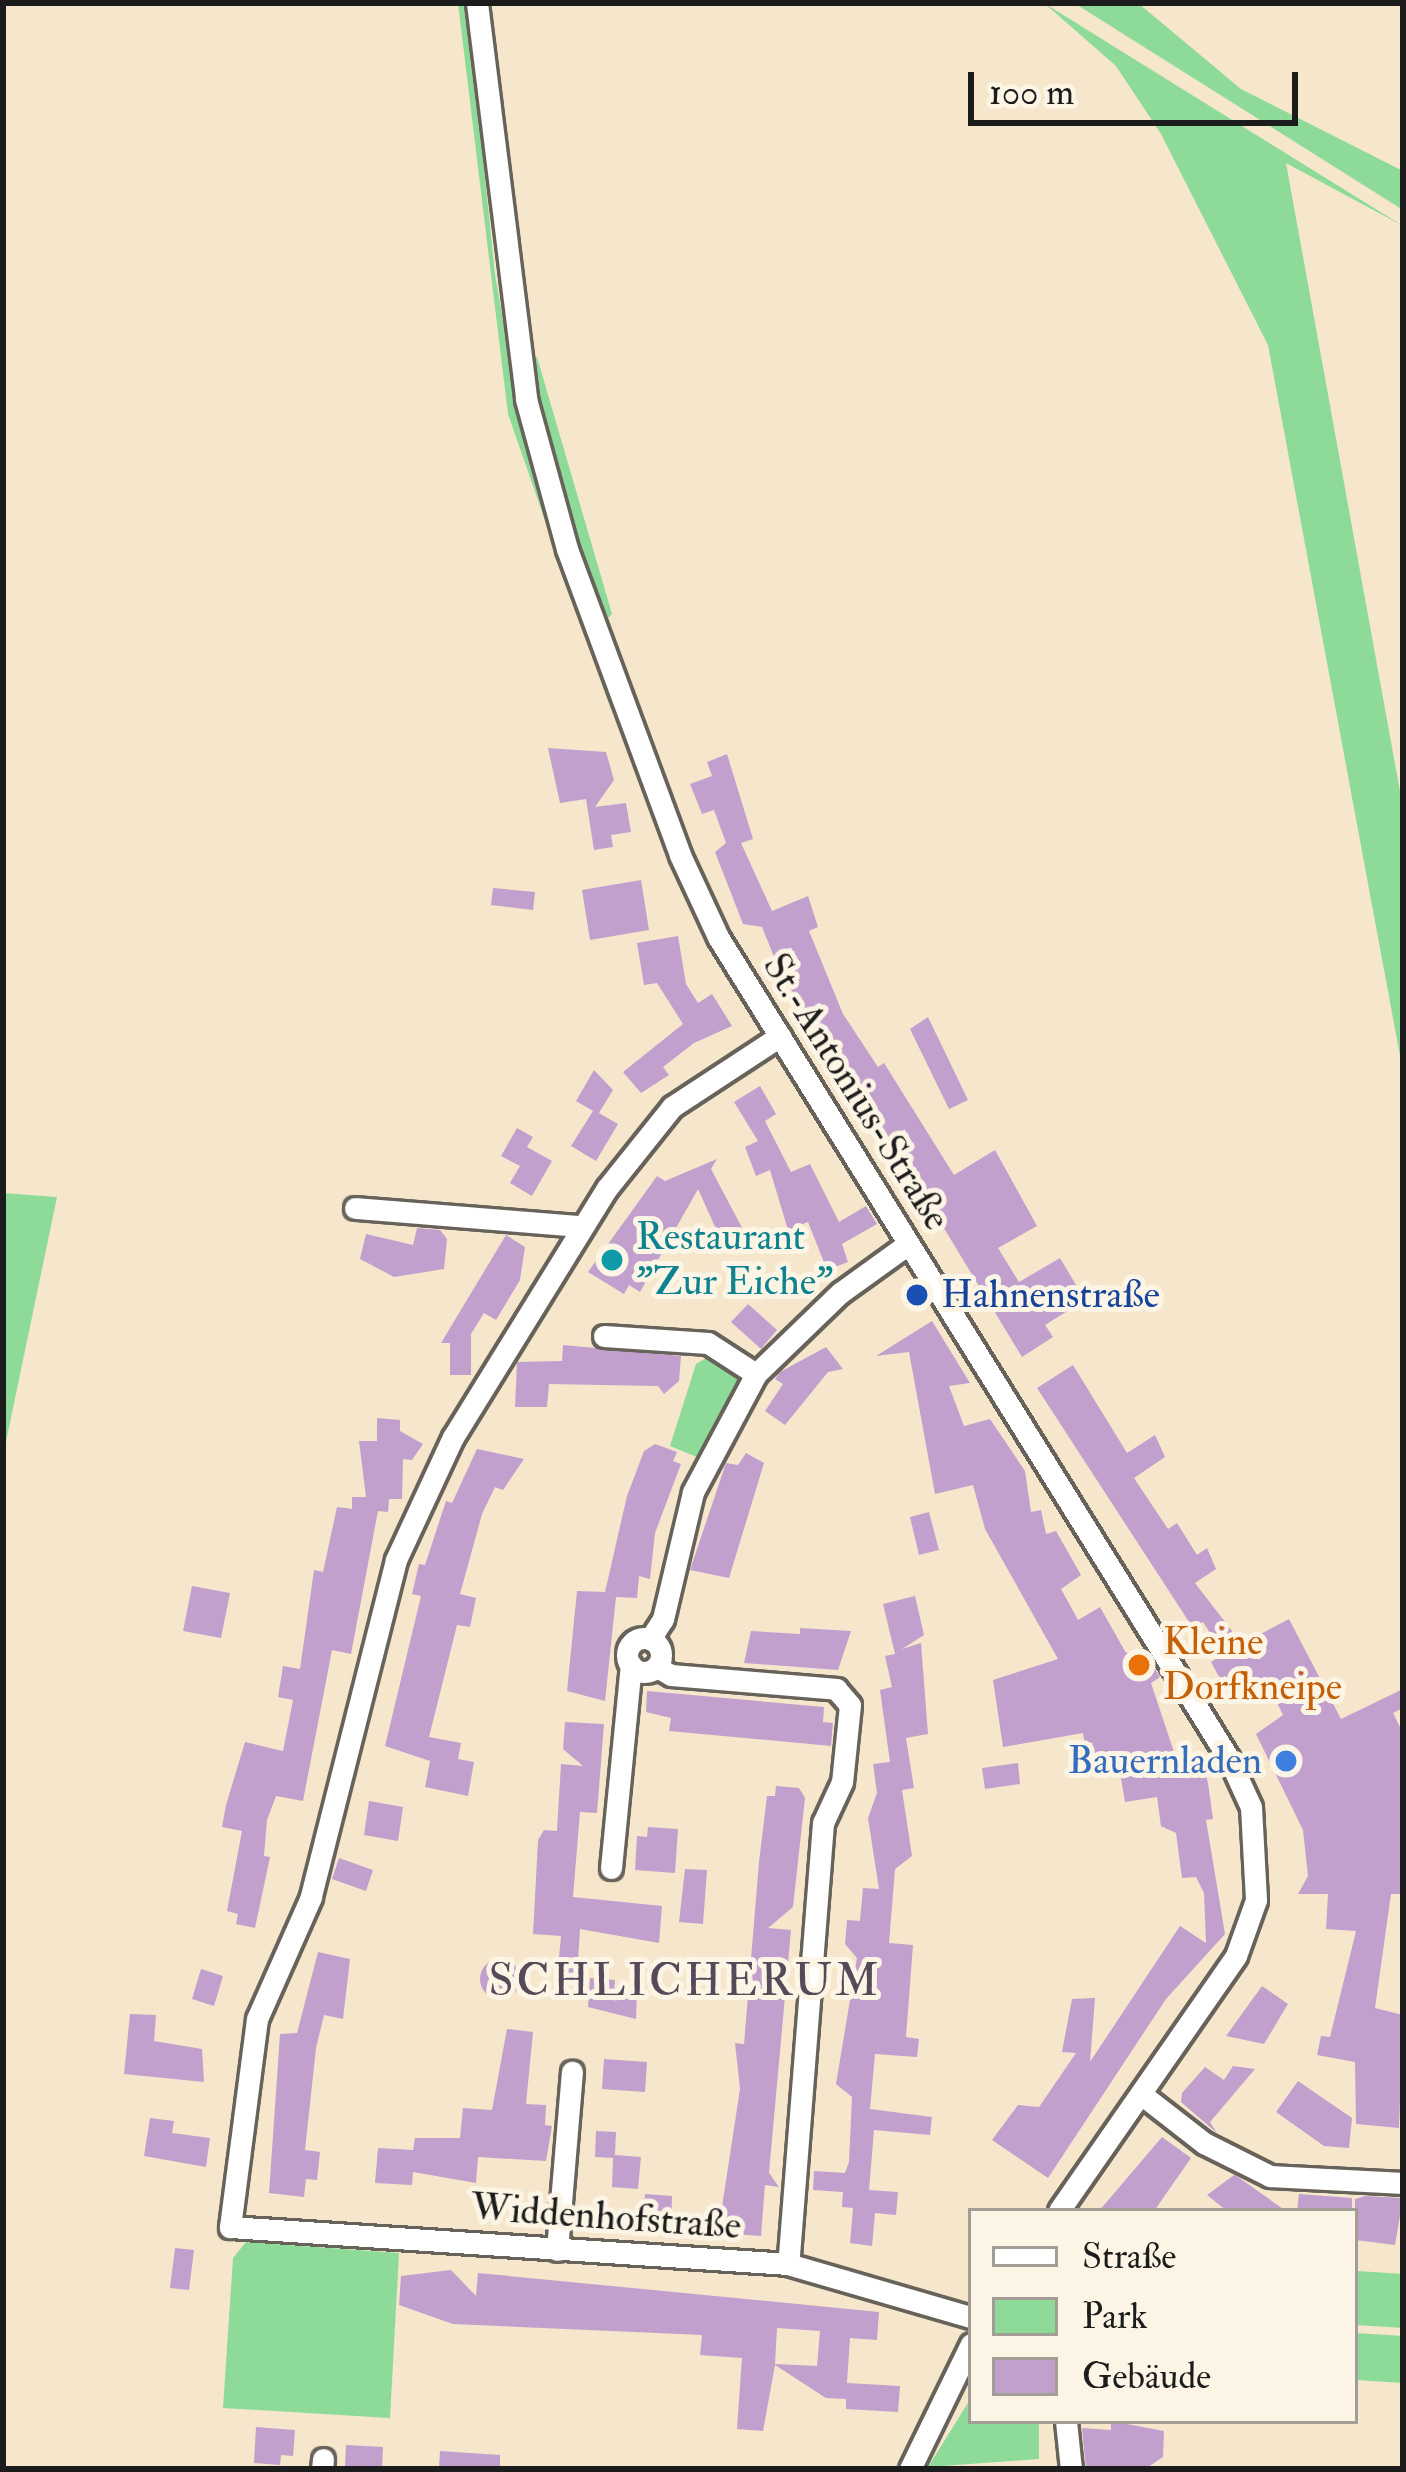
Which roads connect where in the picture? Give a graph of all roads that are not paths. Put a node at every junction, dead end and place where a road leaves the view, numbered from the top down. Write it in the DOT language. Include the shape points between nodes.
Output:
graph roads {
  1 [pos="477,3"];
  2 [pos="780,1036"];
  3 [pos="355,1208"];
  4 [pos="579,1226"];
  5 [pos="908,1244"];
  6 [pos="604,1336"];
  7 [pos="756,1374"];
  8 [pos="650,1639"];
  9 [pos="631,1665"];
  10 [pos="657,1666"];
  11 [pos="611,1868"];
  12 [pos="572,2072"];
  13 [pos="1141,2094"];
  14 [pos="1403,2183"];
  15 [pos="1061,2208"];
  16 [pos="557,2250"];
  17 [pos="788,2264"];
  18 [pos="968,2316"];
  19 [pos="968,2350"];
  20 [pos="1066,2424"];
  21 [pos="910,2469"];
  22 [pos="1071,2469"];
  1 -- 2 [label="street, St.-Antonius-Straße" via="518,360 556,513 693,885"];
  2 -- 4 [label="street" via="673,1107"];
  2 -- 5 [label="street, St.-Antonius-Straße"];
  3 -- 4 [label="street"];
  4 -- 16 [label="street, Widdenhofstraße" via="454,1437 396,1560 310,1897 256,2020 230,2227"];
  5 -- 7 [label="street" via="840,1293"];
  5 -- 13 [label="street, St.-Antonius-Straße" via="1229,1759 1251,1807 1259,1866 1245,1936"];
  6 -- 7 [label="street" via="709,1343"];
  7 -- 8 [label="street" via="693,1492 663,1619"];
  8 -- 9 [label="street" via="631,1644"];
  8 -- 10 [label="street" via="661,1649"];
  9 -- 10 [label="street"];
  9 -- 11 [label="street"];
  10 -- 17 [label="street" via="671,1675 836,1689 850,1705 842,1782 823,1822"];
  12 -- 16 [label="street"];
  13 -- 14 [label="street" via="1262,2174"];
  13 -- 15 [label="street, St.-Antonius-Straße"];
  16 -- 17 [label="street, Widdenhofstraße"];
  17 -- 18 [label="street, Widdenhofstraße"];
  19 -- 21 [label="street"];
  20 -- 22 [label="street"];
}
